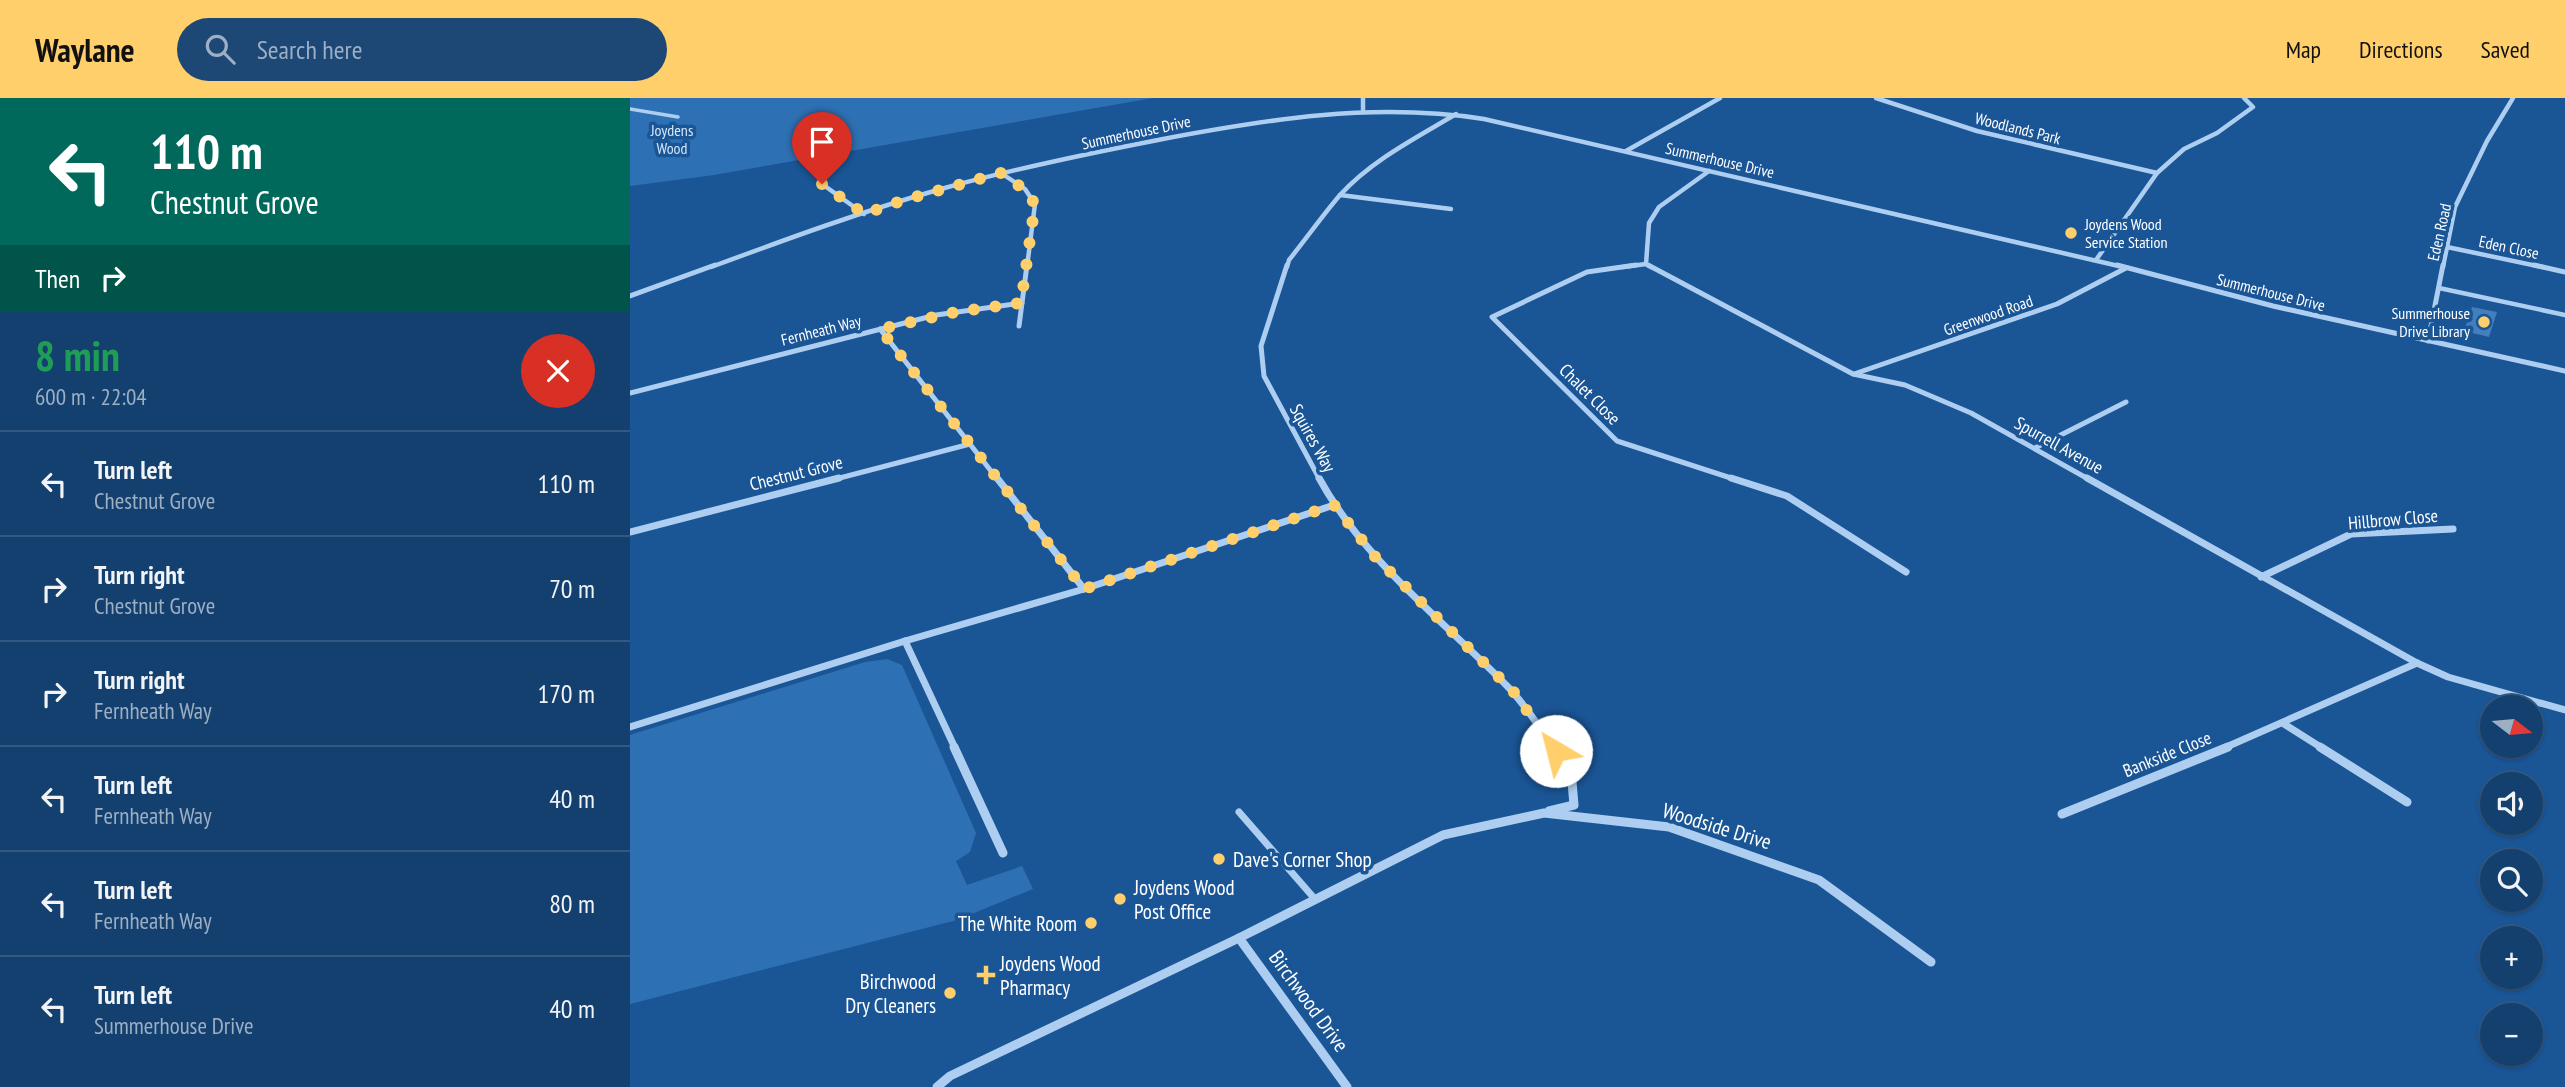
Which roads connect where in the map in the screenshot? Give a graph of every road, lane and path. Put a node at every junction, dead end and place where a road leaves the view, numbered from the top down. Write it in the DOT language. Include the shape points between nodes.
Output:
graph roads {
  1 [pos="1363,98"];
  2 [pos="1720,98"];
  3 [pos="1876,98"];
  4 [pos="2244,98"];
  5 [pos="2513,98"];
  6 [pos="630,109"];
  7 [pos="1363,111"];
  8 [pos="1457,114"];
  9 [pos="678,117"];
  10 [pos="1625,151"];
  11 [pos="1709,170"];
  12 [pos="1001,173"];
  13 [pos="2157,173"];
  14 [pos="822,184"];
  15 [pos="1340,195"];
  16 [pos="1451,209"];
  17 [pos="864,214"];
  18 [pos="2447,247"];
  19 [pos="2096,260"];
  20 [pos="1646,264"];
  21 [pos="2126,268"];
  22 [pos="2565,272"];
  23 [pos="2439,288"];
  24 [pos="630,296"];
  25 [pos="1021,303"];
  26 [pos="2565,315"];
  27 [pos="1020,326"];
  28 [pos="880,329"];
  29 [pos="2428,341"];
  30 [pos="2565,371"];
  31 [pos="1853,374"];
  32 [pos="630,393"];
  33 [pos="2126,402"];
  34 [pos="970,444"];
  35 [pos="2035,448"];
  36 [pos="1334,505"];
  37 [pos="2453,529"];
  38 [pos="630,532"];
  39 [pos="1906,572"];
  40 [pos="2261,577"];
  41 [pos="1084,589"];
  42 [pos="905,641"];
  43 [pos="2417,663"];
  44 [pos="2565,709"];
  45 [pos="2284,724"];
  46 [pos="630,727"];
  47 [pos="2407,802"];
  48 [pos="1239,812"];
  49 [pos="1544,813"];
  50 [pos="2062,814"];
  51 [pos="1003,853"];
  52 [pos="1314,898"];
  53 [pos="1239,938"];
  54 [pos="1931,962"];
  55 [pos="937,1087"];
  56 [pos="1347,1087"];
  1 -- 7 [label="street"];
  2 -- 10 [label="street"];
  3 -- 13 [label="street, Woodlands Park" via="1977,131"];
  4 -- 13 [label="street" via="2253,107 2184,149"];
  5 -- 18 [label="street, Eden Road" via="2455,206"];
  6 -- 9 [label="lane"];
  7 -- 8 [label="street, Summerhouse Drive"];
  7 -- 12 [label="street, Summerhouse Drive" via="1230,126"];
  8 -- 10 [label="street, Summerhouse Drive"];
  8 -- 15 [label="street, Squires Way" via="1393,151"];
  10 -- 11 [label="street, Summerhouse Drive"];
  11 -- 19 [label="street, Summerhouse Drive"];
  11 -- 20 [label="street" via="1659,207 1649,223"];
  12 -- 17 [label="street, Summerhouse Drive"];
  12 -- 25 [label="street" via="1024,189 1035,204"];
  13 -- 19 [label="street"];
  14 -- 17 [label="street"];
  15 -- 16 [label="street"];
  15 -- 36 [label="street, Squires Way" via="1289,260 1261,346 1264,376"];
  17 -- 24 [label="street, Summerhouse Drive"];
  18 -- 22 [label="street, Eden Close"];
  18 -- 23 [label="street, Eden Road"];
  19 -- 21 [label="street, Summerhouse Drive"];
  20 -- 31 [label="street, Spurrell Avenue"];
  20 -- 39 [label="street, Chalet Close" via="1587,272 1492,317 1616,441 1787,496"];
  21 -- 29 [label="street, Summerhouse Drive"];
  21 -- 31 [label="street, Greenwood Road" via="2057,304"];
  23 -- 26 [label="lane"];
  23 -- 29 [label="street, Eden Road"];
  25 -- 27 [label="street"];
  25 -- 28 [label="street, Fernheath Way"];
  28 -- 32 [label="street, Fernheath Way"];
  28 -- 34 [label="street"];
  29 -- 30 [label="street, Summerhouse Drive"];
  31 -- 35 [label="street, Spurrell Avenue" via="1905,385 1971,413"];
  33 -- 35 [label="street"];
  34 -- 38 [label="street, Chestnut Grove"];
  34 -- 41 [label="street"];
  35 -- 40 [label="street, Spurrell Avenue"];
  36 -- 41 [label="street"];
  36 -- 49 [label="street, Squires Way" via="1377,559 1513,691 1571,771 1574,805"];
  37 -- 40 [label="street, Hillbrow Close" via="2351,534"];
  40 -- 43 [label="street, Spurrell Avenue"];
  41 -- 42 [label="street"];
  42 -- 46 [label="street"];
  42 -- 51 [label="street"];
  43 -- 44 [label="street, Spurrell Avenue" via="2448,677"];
  43 -- 45 [label="street, Bankside Close"];
  45 -- 47 [label="street"];
  45 -- 50 [label="street, Bankside Close"];
  48 -- 52 [label="lane"];
  49 -- 52 [label="street, Woodside Drive" via="1443,835"];
  49 -- 54 [label="street, Woodside Drive" via="1669,827 1819,880"];
  52 -- 53 [label="street, Woodside Drive"];
  53 -- 55 [label="street, Woodside Drive" via="950,1076"];
  53 -- 56 [label="street, Birchwood Drive"];
}
